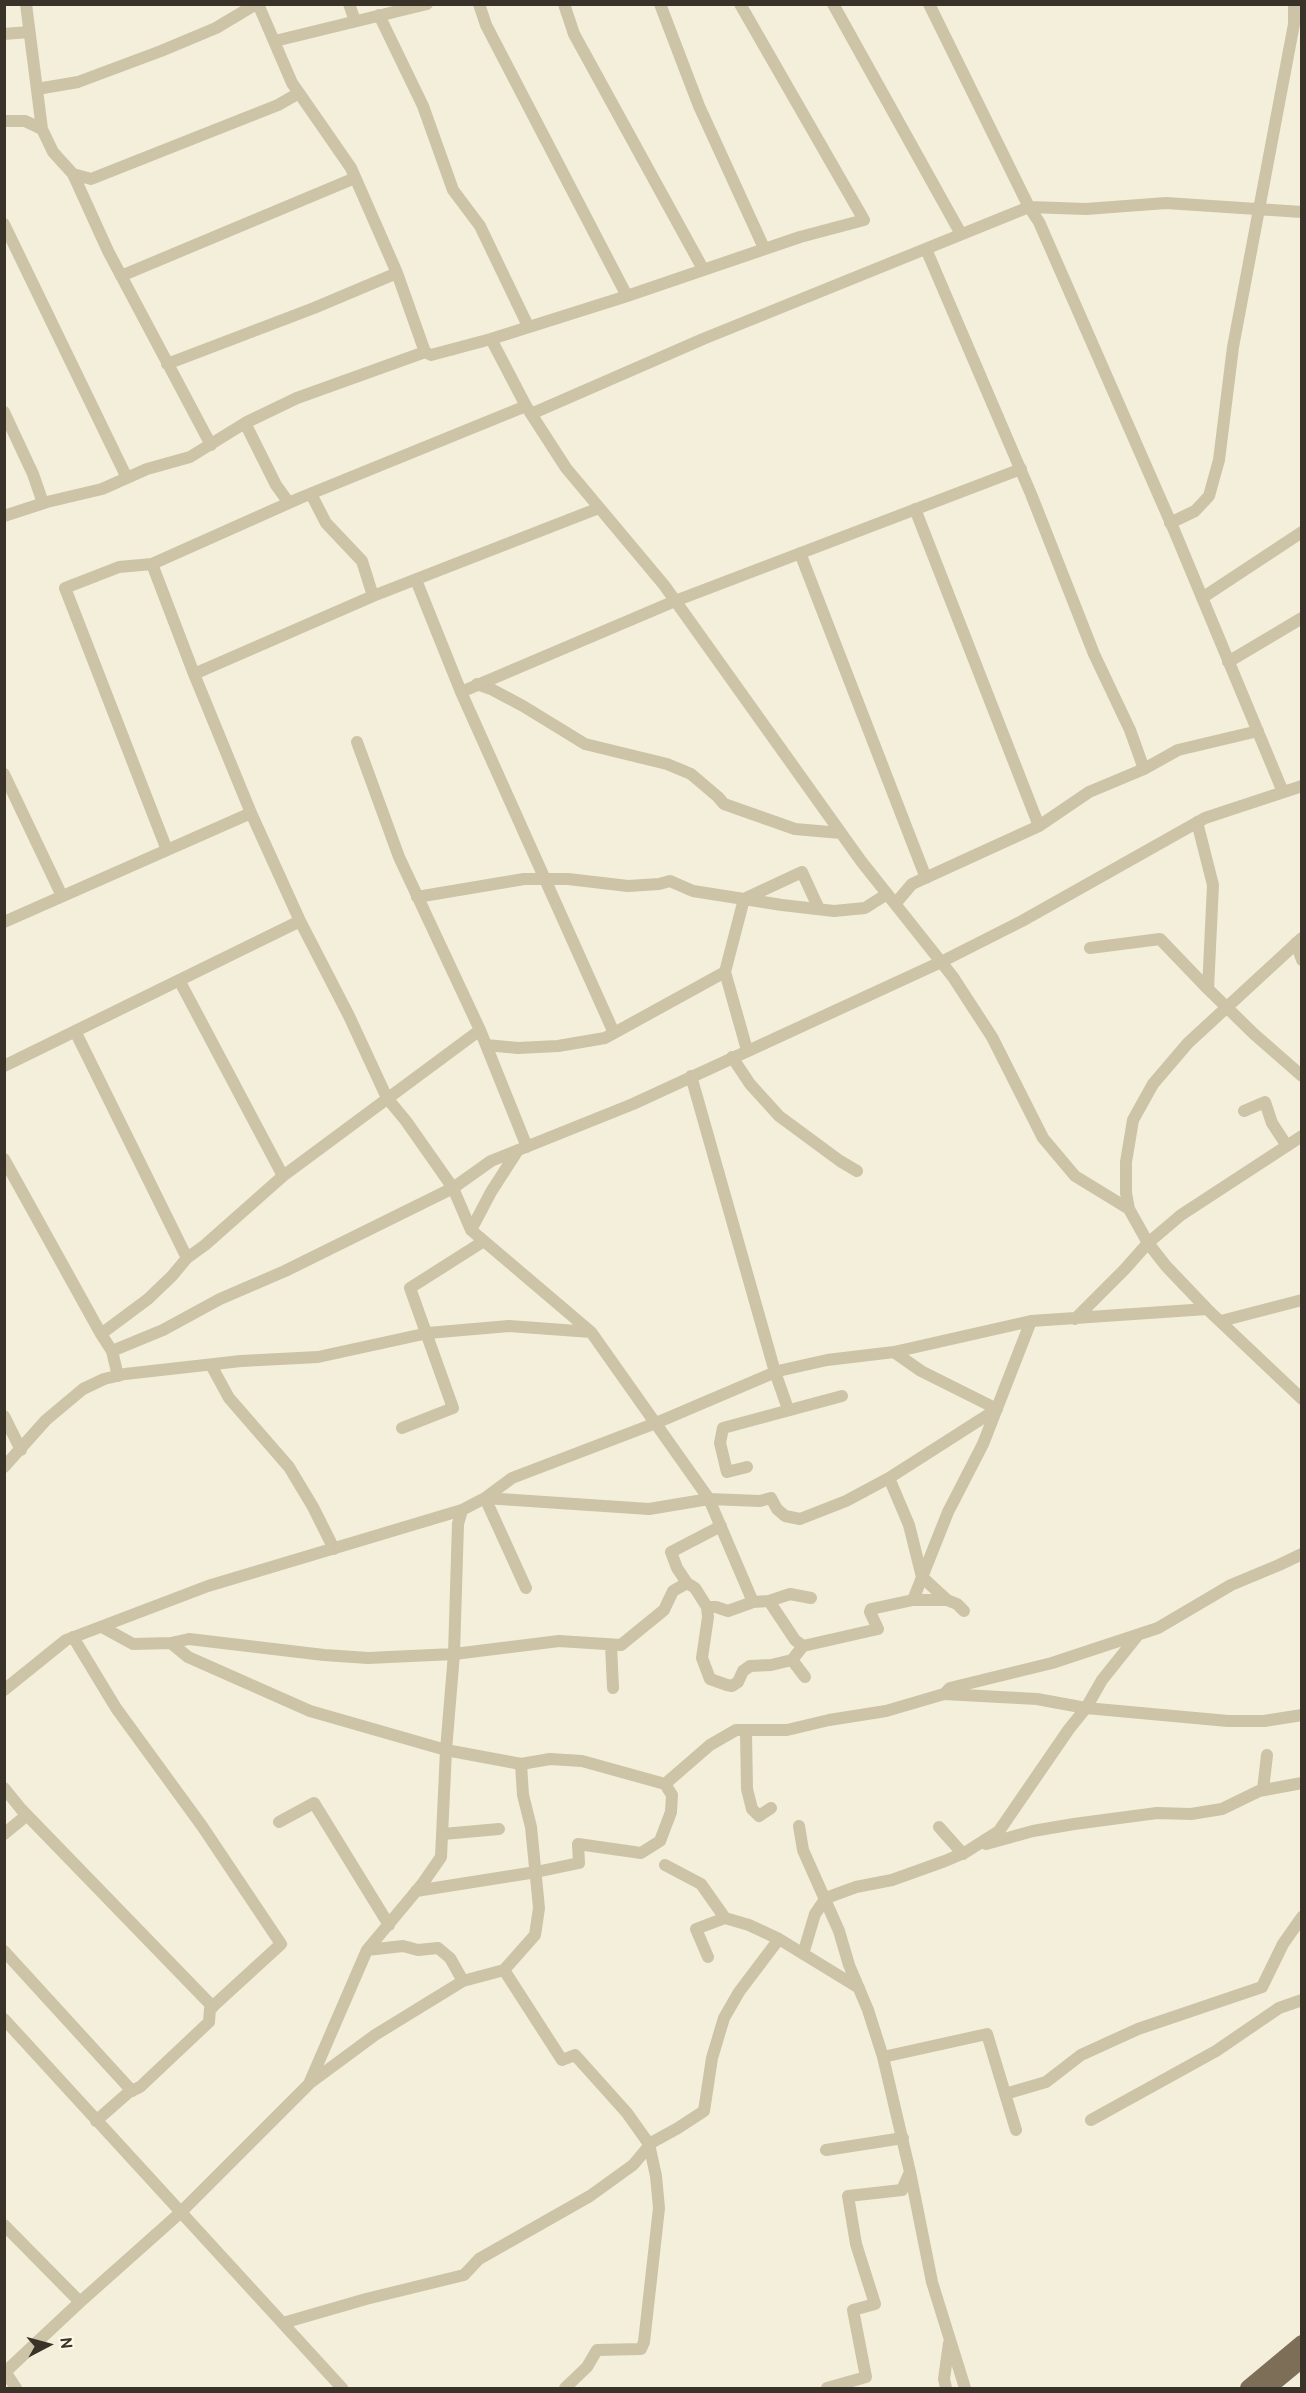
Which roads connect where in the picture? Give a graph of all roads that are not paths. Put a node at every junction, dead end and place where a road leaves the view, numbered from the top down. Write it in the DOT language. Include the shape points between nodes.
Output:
graph roads {
  1 [pos="26,4"];
  2 [pos="257,4"];
  3 [pos="349,4"];
  4 [pos="479,4"];
  5 [pos="564,4"];
  6 [pos="660,4"];
  7 [pos="740,4"];
  8 [pos="833,4"];
  9 [pos="929,4"];
  10 [pos="1294,4"];
  11 [pos="426,5"];
  12 [pos="379,15"];
  13 [pos="356,21"];
  14 [pos="29,32"];
  15 [pos="4,34"];
  16 [pos="275,41"];
  17 [pos="37,89"];
  18 [pos="299,93"];
  19 [pos="4,121"];
  20 [pos="42,129"];
  21 [pos="72,174"];
  22 [pos="355,178"];
  23 [pos="1029,207"];
  24 [pos="1259,210"];
  25 [pos="1302,212"];
  26 [pos="4,224"];
  27 [pos="961,234"];
  28 [pos="764,248"];
  29 [pos="926,249"];
  30 [pos="703,269"];
  31 [pos="397,273"];
  32 [pos="121,276"];
  33 [pos="627,296"];
  34 [pos="528,326"];
  35 [pos="491,339"];
  36 [pos="425,352"];
  37 [pos="167,364"];
  38 [pos="529,410"];
  39 [pos="4,412"];
  40 [pos="245,423"];
  41 [pos="211,445"];
  42 [pos="1021,469"];
  43 [pos="127,478"];
  44 [pos="311,494"];
  45 [pos="43,503"];
  46 [pos="289,503"];
  47 [pos="599,508"];
  48 [pos="915,509"];
  49 [pos="4,516"];
  50 [pos="1170,523"];
  51 [pos="1302,532"];
  52 [pos="800,553"];
  53 [pos="153,564"];
  54 [pos="416,580"];
  55 [pos="373,596"];
  56 [pos="1202,598"];
  57 [pos="675,601"];
  58 [pos="1302,618"];
  59 [pos="1228,662"];
  60 [pos="194,674"];
  61 [pos="455,678"];
  62 [pos="478,685"];
  63 [pos="461,692"];
  64 [pos="1258,731"];
  65 [pos="357,742"];
  66 [pos="1144,769"];
  67 [pos="5,778"];
  68 [pos="1302,786"];
  69 [pos="1283,792"];
  70 [pos="251,813"];
  71 [pos="1197,822"];
  72 [pos="1039,826"];
  73 [pos="841,833"];
  74 [pos="167,850"];
  75 [pos="926,878"];
  76 [pos="545,879"];
  77 [pos="887,894"];
  78 [pos="62,896"];
  79 [pos="417,897"];
  80 [pos="744,898"];
  81 [pos="895,904"];
  82 [pos="819,909"];
  83 [pos="300,921"];
  84 [pos="4,922"];
  85 [pos="1299,940"];
  86 [pos="1090,948"];
  87 [pos="1302,960"];
  88 [pos="941,962"];
  89 [pos="725,972"];
  90 [pos="179,980"];
  91 [pos="1208,988"];
  92 [pos="1226,1008"];
  93 [pos="480,1030"];
  94 [pos="75,1031"];
  95 [pos="614,1033"];
  96 [pos="486,1045"];
  97 [pos="747,1050"];
  98 [pos="732,1057"];
  99 [pos="4,1065"];
  100 [pos="1302,1076"];
  101 [pos="691,1077"];
  102 [pos="387,1098"];
  103 [pos="1244,1111"];
  104 [pos="1302,1136"];
  105 [pos="1287,1146"];
  106 [pos="523,1148"];
  107 [pos="4,1159"];
  108 [pos="857,1171"];
  109 [pos="283,1176"];
  110 [pos="453,1188"];
  111 [pos="1129,1209"];
  112 [pos="471,1230"];
  113 [pos="484,1241"];
  114 [pos="1148,1243"];
  115 [pos="187,1258"];
  116 [pos="1302,1299"];
  117 [pos="1207,1309"];
  118 [pos="1075,1319"];
  119 [pos="1030,1322"];
  120 [pos="1221,1322"];
  121 [pos="591,1332"];
  122 [pos="426,1333"];
  123 [pos="101,1334"];
  124 [pos="112,1351"];
  125 [pos="894,1352"];
  126 [pos="211,1365"];
  127 [pos="775,1372"];
  128 [pos="118,1376"];
  129 [pos="842,1396"];
  130 [pos="1302,1399"];
  131 [pos="788,1409"];
  132 [pos="997,1409"];
  133 [pos="4,1416"];
  134 [pos="656,1423"];
  135 [pos="402,1428"];
  136 [pos="21,1450"];
  137 [pos="4,1467"];
  138 [pos="747,1467"];
  139 [pos="889,1478"];
  140 [pos="485,1498"];
  141 [pos="709,1498"];
  142 [pos="462,1510"];
  143 [pos="721,1526"];
  144 [pos="334,1549"];
  145 [pos="1302,1554"];
  146 [pos="922,1578"];
  147 [pos="687,1583"];
  148 [pos="526,1588"];
  149 [pos="811,1599"];
  150 [pos="913,1600"];
  151 [pos="947,1600"];
  152 [pos="769,1601"];
  153 [pos="753,1602"];
  154 [pos="707,1607"];
  155 [pos="964,1611"];
  156 [pos="102,1627"];
  157 [pos="1138,1635"];
  158 [pos="73,1637"];
  159 [pos="171,1643"];
  160 [pos="611,1645"];
  161 [pos="803,1646"];
  162 [pos="454,1654"];
  163 [pos="792,1660"];
  164 [pos="805,1677"];
  165 [pos="613,1688"];
  166 [pos="4,1690"];
  167 [pos="944,1694"];
  168 [pos="1086,1708"];
  169 [pos="1302,1715"];
  170 [pos="746,1731"];
  171 [pos="446,1750"];
  172 [pos="1267,1755"];
  173 [pos="521,1764"];
  174 [pos="1302,1783"];
  175 [pos="665,1784"];
  176 [pos="4,1788"];
  177 [pos="1263,1790"];
  178 [pos="771,1808"];
  179 [pos="27,1815"];
  180 [pos="279,1822"];
  181 [pos="799,1826"];
  182 [pos="939,1827"];
  183 [pos="498,1829"];
  184 [pos="4,1834"];
  185 [pos="443,1834"];
  186 [pos="974,1847"];
  187 [pos="963,1854"];
  188 [pos="665,1865"];
  189 [pos="537,1872"];
  190 [pos="416,1892"];
  191 [pos="826,1898"];
  192 [pos="1302,1917"];
  193 [pos="725,1918"];
  194 [pos="389,1925"];
  195 [pos="778,1939"];
  196 [pos="367,1950"];
  197 [pos="4,1951"];
  198 [pos="803,1954"];
  199 [pos="708,1958"];
  200 [pos="504,1970"];
  201 [pos="463,1981"];
  202 [pos="859,1988"];
  203 [pos="1302,2000"];
  204 [pos="213,2007"];
  205 [pos="4,2019"];
  206 [pos="883,2057"];
  207 [pos="309,2084"];
  208 [pos="132,2091"];
  209 [pos="1005,2094"];
  210 [pos="1091,2120"];
  211 [pos="96,2121"];
  212 [pos="1016,2130"];
  213 [pos="903,2138"];
  214 [pos="649,2145"];
  215 [pos="826,2150"];
  216 [pos="910,2172"];
  217 [pos="180,2213"];
  218 [pos="4,2225"];
  219 [pos="80,2302"];
  220 [pos="283,2323"];
  221 [pos="949,2338"];
  222 [pos="1302,2343"];
  223 [pos="1302,2360"];
  224 [pos="5,2372"];
  225 [pos="16,2388"];
  226 [pos="342,2388"];
  227 [pos="565,2388"];
  228 [pos="827,2388"];
  229 [pos="946,2388"];
  230 [pos="965,2388"];
  231 [pos="1248,2388"];
  232 [pos="1268,2388"];
  1 -- 14 [label="street"];
  2 -- 16 [label="street"];
  2 -- 17 [label="street" via="216,28 161,51 78,82"];
  3 -- 13 [label="street"];
  4 -- 33 [label="street" via="486,25"];
  5 -- 30 [label="street" via="574,34"];
  6 -- 28 [label="street" via="699,106"];
  7 -- 28 [label="street" via="864,220"];
  8 -- 27 [label="street"];
  9 -- 23 [label="street"];
  10 -- 24 [label="street" via="1294,24"];
  11 -- 12 [label="street"];
  12 -- 13 [label="street"];
  12 -- 34 [label="street" via="423,106 453,190 480,226"];
  13 -- 16 [label="street"];
  14 -- 15 [label="street"];
  14 -- 17 [label="street"];
  16 -- 18 [label="street"];
  17 -- 20 [label="street"];
  18 -- 21 [label="street" via="278,105 91,179"];
  18 -- 22 [label="street"];
  19 -- 20 [label="street" via="25,121"];
  20 -- 21 [label="street" via="53,153"];
  21 -- 32 [label="street"];
  22 -- 31 [label="street"];
  22 -- 32 [label="street"];
  23 -- 24 [label="street" via="1086,209 1166,203"];
  23 -- 27 [label="street"];
  23 -- 50 [label="street" via="1039,222"];
  24 -- 25 [label="street"];
  24 -- 50 [label="street" via="1233,347 1219,460 1209,496 1195,511"];
  26 -- 43 [label="street"];
  27 -- 29 [label="street"];
  28 -- 30 [label="street"];
  29 -- 38 [label="street"];
  29 -- 42 [label="street"];
  30 -- 33 [label="street"];
  31 -- 36 [label="street"];
  31 -- 37 [label="street"];
  32 -- 37 [label="street"];
  33 -- 34 [label="street"];
  34 -- 35 [label="street"];
  35 -- 36 [label="street" via="431,355"];
  35 -- 38 [label="street"];
  36 -- 40 [label="street" via="297,398"];
  37 -- 41 [label="street"];
  38 -- 44 [label="street"];
  38 -- 47 [label="street" via="566,468"];
  39 -- 45 [label="street"];
  40 -- 41 [label="street"];
  40 -- 46 [label="street"];
  41 -- 43 [label="street" via="190,457"];
  42 -- 48 [label="street"];
  42 -- 66 [label="street"];
  43 -- 45 [label="street" via="102,489"];
  44 -- 46 [label="street"];
  44 -- 55 [label="street" via="326,524 362,561"];
  45 -- 49 [label="street"];
  46 -- 53 [label="street"];
  47 -- 54 [label="street"];
  47 -- 57 [label="street"];
  48 -- 52 [label="street"];
  48 -- 72 [label="street"];
  50 -- 56 [label="street"];
  51 -- 56 [label="street"];
  52 -- 57 [label="street"];
  52 -- 75 [label="street"];
  53 -- 60 [label="street"];
  53 -- 74 [label="street" via="119,567 65,588"];
  54 -- 55 [label="street"];
  54 -- 61 [label="street"];
  55 -- 60 [label="street"];
  56 -- 59 [label="street"];
  57 -- 62 [label="street"];
  57 -- 73 [label="street"];
  58 -- 59 [label="street"];
  59 -- 64 [label="street"];
  60 -- 70 [label="street"];
  61 -- 62 [label="street"];
  61 -- 63 [label="street"];
  62 -- 63 [label="street"];
  62 -- 73 [label="street" via="523,706 585,744 691,774 724,804 795,829"];
  63 -- 76 [label="street"];
  64 -- 66 [label="street" via="1178,750"];
  64 -- 69 [label="street"];
  65 -- 79 [label="street"];
  66 -- 72 [label="street" via="1089,792"];
  67 -- 78 [label="street"];
  68 -- 69 [label="street"];
  69 -- 71 [label="street"];
  70 -- 74 [label="street"];
  70 -- 83 [label="street"];
  71 -- 88 [label="street"];
  71 -- 91 [label="street" via="1214,885"];
  72 -- 75 [label="street"];
  73 -- 77 [label="street"];
  74 -- 78 [label="street"];
  75 -- 81 [label="street" via="912,884"];
  76 -- 79 [label="street"];
  76 -- 80 [label="street" via="628,886 670,881 693,891"];
  76 -- 95 [label="street"];
  77 -- 81 [label="street"];
  77 -- 82 [label="street" via="865,908"];
  78 -- 84 [label="street"];
  79 -- 93 [label="street"];
  80 -- 82 [label="street"];
  80 -- 82 [label="street" via="802,872"];
  80 -- 89 [label="street"];
  81 -- 88 [label="street"];
  83 -- 90 [label="street"];
  83 -- 102 [label="street"];
  85 -- 87 [label="street"];
  85 -- 92 [label="street"];
  86 -- 91 [label="street" via="1160,939"];
  88 -- 97 [label="street"];
  88 -- 111 [label="street" via="992,1037 1043,1138 1075,1176"];
  89 -- 95 [label="street"];
  89 -- 97 [label="street"];
  90 -- 94 [label="street"];
  90 -- 109 [label="street"];
  91 -- 92 [label="street"];
  92 -- 100 [label="street"];
  92 -- 111 [label="street" via="1188,1043 1153,1084 1133,1120 1126,1162"];
  93 -- 96 [label="street"];
  93 -- 102 [label="street"];
  94 -- 99 [label="street"];
  94 -- 115 [label="street"];
  95 -- 96 [label="street" via="558,1046"];
  96 -- 106 [label="street"];
  97 -- 98 [label="street"];
  98 -- 101 [label="street"];
  98 -- 108 [label="street" via="779,1116"];
  101 -- 106 [label="street"];
  101 -- 127 [label="street"];
  102 -- 109 [label="street"];
  102 -- 110 [label="street"];
  103 -- 105 [label="street" via="1265,1102 1272,1123"];
  104 -- 105 [label="street"];
  105 -- 114 [label="street" via="1181,1215"];
  106 -- 110 [label="street" via="491,1161"];
  106 -- 112 [label="street" via="491,1192"];
  107 -- 123 [label="street"];
  109 -- 115 [label="street"];
  110 -- 112 [label="street"];
  110 -- 124 [label="street" via="163,1330"];
  111 -- 114 [label="street"];
  112 -- 113 [label="street"];
  113 -- 121 [label="street"];
  113 -- 122 [label="street" via="410,1288"];
  114 -- 117 [label="street"];
  114 -- 118 [label="street"];
  115 -- 123 [label="street" via="148,1299"];
  116 -- 120 [label="street"];
  117 -- 118 [label="street"];
  117 -- 120 [label="street"];
  118 -- 119 [label="street"];
  119 -- 125 [label="street"];
  119 -- 132 [label="street"];
  120 -- 130 [label="street"];
  121 -- 122 [label="street" via="509,1326"];
  121 -- 134 [label="street"];
  122 -- 126 [label="street" via="318,1357"];
  122 -- 135 [label="street" via="453,1408"];
  123 -- 124 [label="street"];
  124 -- 128 [label="street"];
  125 -- 127 [label="street" via="827,1360"];
  125 -- 132 [label="street" via="921,1371"];
  126 -- 128 [label="street"];
  126 -- 144 [label="street" via="229,1398 289,1467"];
  127 -- 131 [label="street"];
  127 -- 134 [label="street"];
  128 -- 136 [label="street" via="83,1389 46,1420"];
  129 -- 131 [label="street"];
  131 -- 138 [label="street" via="723,1428 720,1443 727,1472"];
  132 -- 139 [label="street"];
  132 -- 146 [label="street" via="984,1444 948,1512"];
  133 -- 136 [label="street"];
  134 -- 140 [label="street" via="512,1478"];
  134 -- 141 [label="street"];
  136 -- 137 [label="street"];
  139 -- 141 [label="street" via="846,1502 800,1519 785,1516 771,1498"];
  139 -- 146 [label="street" via="909,1526"];
  140 -- 141 [label="street" via="650,1509"];
  140 -- 142 [label="street"];
  140 -- 148 [label="street"];
  141 -- 143 [label="street"];
  142 -- 144 [label="street"];
  142 -- 162 [label="street" via="458,1524"];
  143 -- 147 [label="street" via="671,1552"];
  143 -- 153 [label="street"];
  144 -- 156 [label="street" via="208,1587"];
  145 -- 157 [label="street" via="1231,1585 1158,1628"];
  146 -- 150 [label="street"];
  146 -- 151 [label="street"];
  147 -- 154 [label="street"];
  147 -- 160 [label="street" via="674,1591 664,1610 642,1630 621,1645"];
  149 -- 152 [label="street" via="790,1594"];
  150 -- 151 [label="street"];
  150 -- 161 [label="street" via="871,1609 878,1629"];
  151 -- 155 [label="street"];
  152 -- 153 [label="street"];
  152 -- 161 [label="street"];
  153 -- 154 [label="street" via="728,1611"];
  154 -- 163 [label="street" via="702,1658 710,1679 732,1686 750,1666"];
  156 -- 158 [label="street"];
  156 -- 159 [label="street" via="133,1644"];
  157 -- 167 [label="street" via="1053,1663 950,1688"];
  157 -- 168 [label="street" via="1102,1680"];
  158 -- 166 [label="street"];
  158 -- 204 [label="street" via="116,1708 281,1944"];
  159 -- 162 [label="street" via="189,1639 368,1658"];
  159 -- 171 [label="street" via="188,1658 310,1711"];
  160 -- 162 [label="street" via="559,1641"];
  160 -- 165 [label="street"];
  161 -- 163 [label="street"];
  162 -- 171 [label="street"];
  163 -- 164 [label="street"];
  167 -- 168 [label="street" via="1037,1699"];
  167 -- 170 [label="street" via="886,1711 787,1730"];
  168 -- 169 [label="street" via="1228,1721"];
  168 -- 186 [label="street" via="999,1831"];
  170 -- 175 [label="street" via="724,1735"];
  170 -- 178 [label="street" via="747,1789 752,1809 759,1816"];
  171 -- 173 [label="street"];
  171 -- 185 [label="street"];
  172 -- 177 [label="street"];
  173 -- 175 [label="street" via="550,1759 582,1761"];
  173 -- 189 [label="street"];
  174 -- 177 [label="street"];
  175 -- 189 [label="street" via="672,1795 671,1812 660,1841 641,1853 578,1844 579,1863"];
  176 -- 179 [label="street"];
  177 -- 186 [label="street" via="1222,1809 1074,1824"];
  179 -- 184 [label="street"];
  179 -- 204 [label="street"];
  180 -- 194 [label="street" via="314,1803"];
  181 -- 191 [label="street" via="803,1850"];
  182 -- 187 [label="street"];
  183 -- 185 [label="street"];
  185 -- 190 [label="street" via="441,1857"];
  186 -- 187 [label="street"];
  187 -- 191 [label="street" via="892,1880"];
  188 -- 193 [label="street" via="701,1884"];
  189 -- 190 [label="street"];
  189 -- 200 [label="street" via="540,1908 535,1935"];
  190 -- 194 [label="street"];
  191 -- 198 [label="street" via="815,1914"];
  191 -- 202 [label="street"];
  192 -- 209 [label="street" via="1282,1944 1262,1987 1138,2029 1081,2055 1046,2082"];
  193 -- 195 [label="street"];
  193 -- 199 [label="street" via="696,1929"];
  194 -- 196 [label="street"];
  195 -- 198 [label="street"];
  195 -- 214 [label="street" via="724,2018 712,2058 704,2111"];
  196 -- 201 [label="street" via="438,1948 450,1958"];
  196 -- 207 [label="street"];
  197 -- 208 [label="street"];
  198 -- 202 [label="street"];
  200 -- 201 [label="street"];
  200 -- 214 [label="street" via="562,2060 574,2055 627,2113"];
  201 -- 207 [label="street" via="375,2035"];
  202 -- 206 [label="street"];
  203 -- 210 [label="street" via="1279,2008 1216,2051"];
  204 -- 208 [label="street" via="209,2022"];
  205 -- 211 [label="street"];
  206 -- 209 [label="street" via="987,2034"];
  206 -- 213 [label="street"];
  207 -- 217 [label="street"];
  208 -- 211 [label="street"];
  209 -- 212 [label="street"];
  211 -- 217 [label="street"];
  213 -- 215 [label="street"];
  213 -- 216 [label="street"];
  214 -- 220 [label="street" via="633,2165 597,2191 479,2259 464,2275"];
  214 -- 227 [label="street" via="659,2208 644,2342 641,2349 597,2350 587,2367"];
  216 -- 221 [label="street" via="932,2282"];
  216 -- 228 [label="street" via="902,2190 848,2196 856,2244 875,2304 853,2310 866,2377"];
  217 -- 219 [label="street"];
  217 -- 220 [label="street"];
  218 -- 219 [label="street"];
  219 -- 224 [label="street"];
  220 -- 226 [label="street"];
  221 -- 229 [label="street"];
  221 -- 230 [label="street"];
  222 -- 231 [label="main road"];
  223 -- 232 [label="main road"];
  224 -- 225 [label="street"];
}
